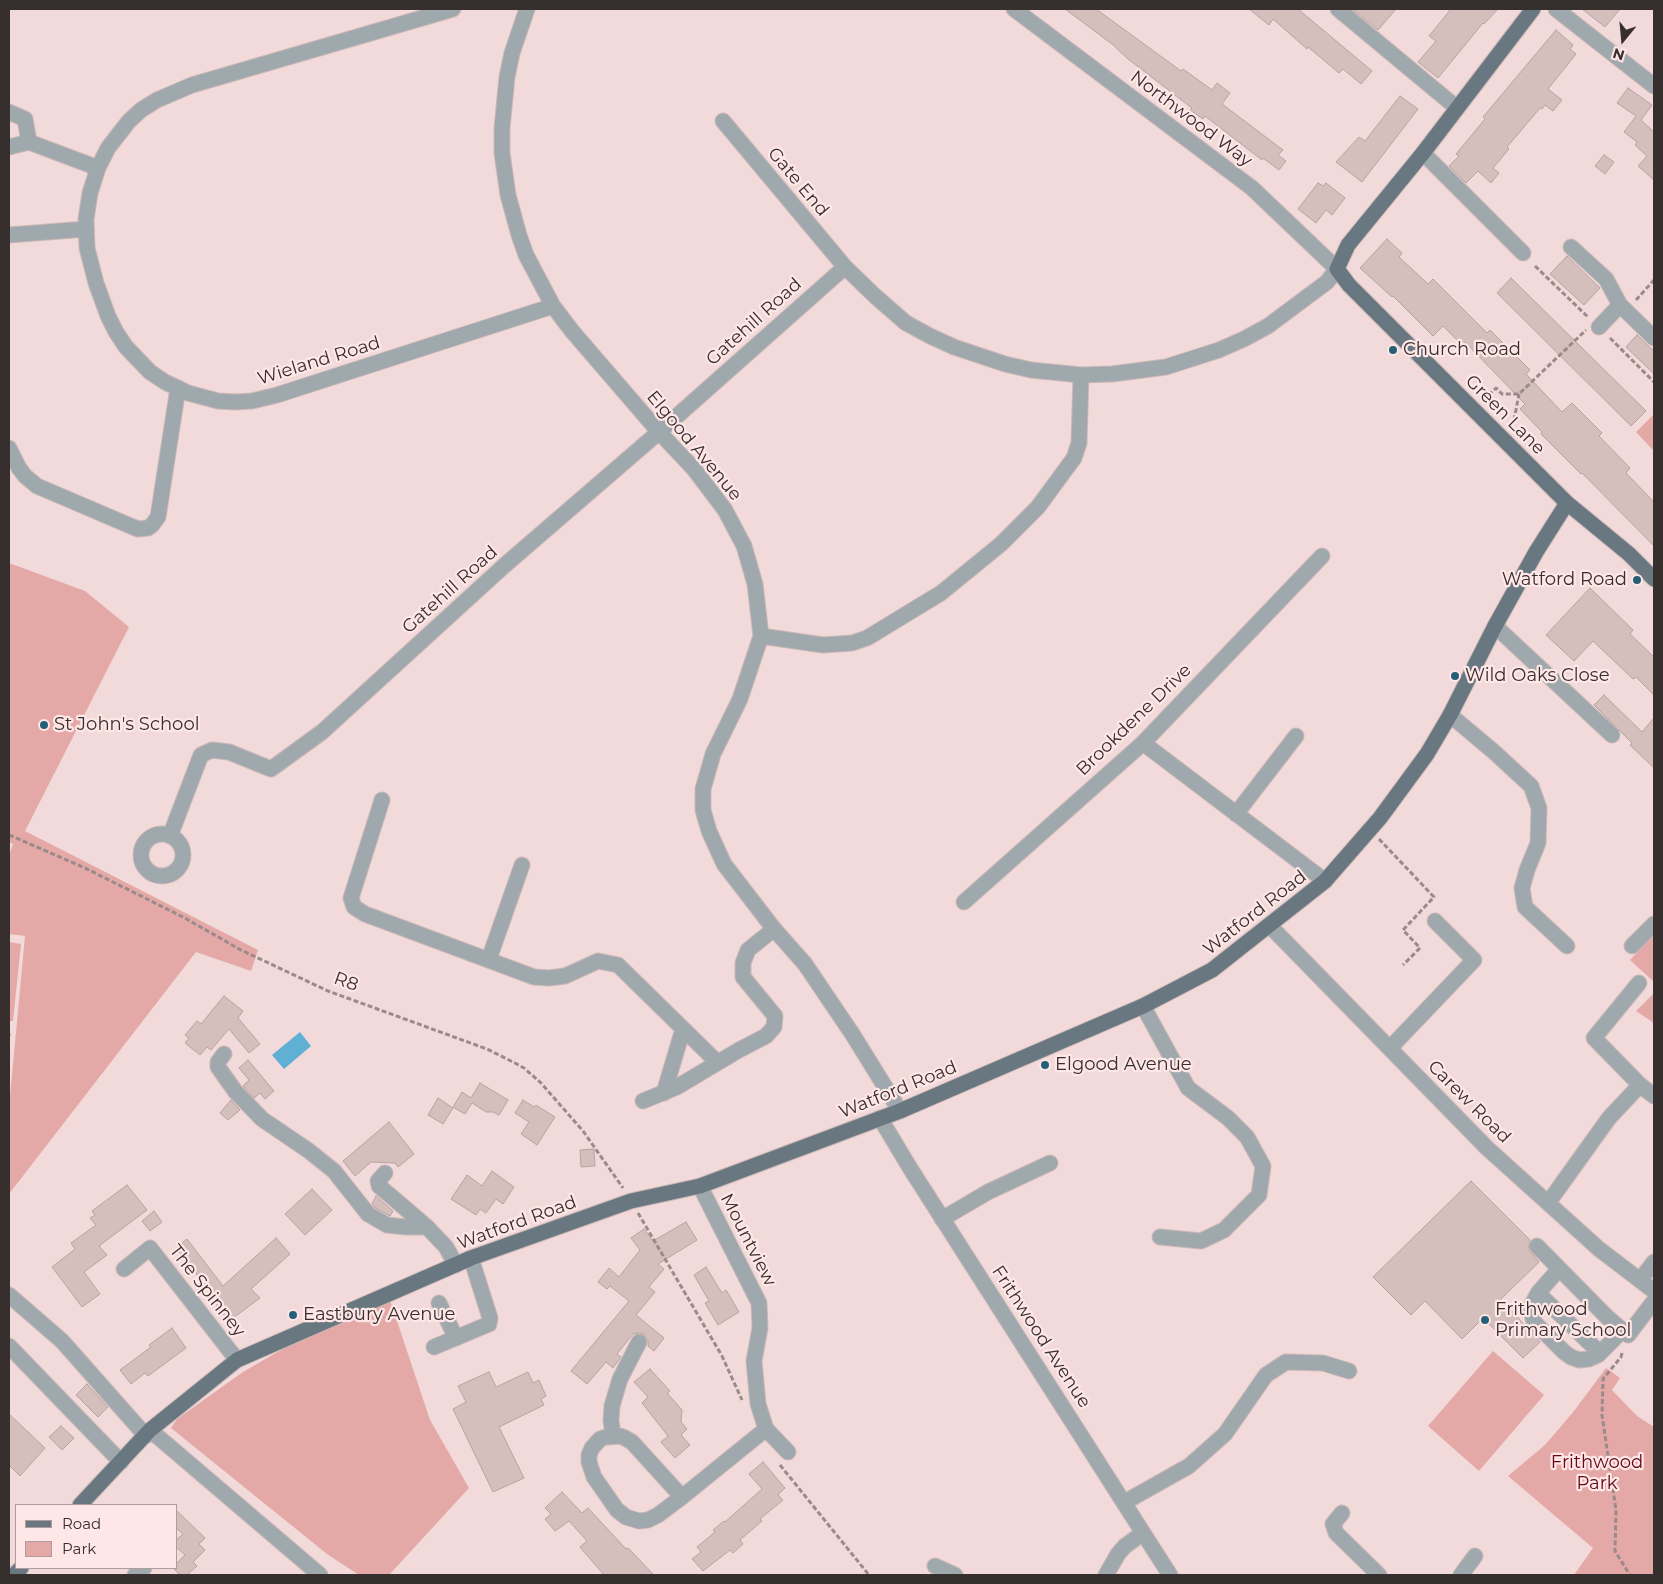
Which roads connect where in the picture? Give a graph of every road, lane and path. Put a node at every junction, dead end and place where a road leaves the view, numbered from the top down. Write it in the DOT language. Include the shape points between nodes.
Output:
graph roads {
  1 [pos="453,9"];
  2 [pos="527,9"];
  3 [pos="1014,9"];
  4 [pos="1338,9"];
  5 [pos="1533,9"];
  6 [pos="1556,9"];
  7 [pos="1654,86"];
  8 [pos="1457,108"];
  9 [pos="9,112"];
  10 [pos="723,122"];
  11 [pos="29,142"];
  12 [pos="9,148"];
  13 [pos="1423,154"];
  14 [pos="98,168"];
  15 [pos="86,229"];
  16 [pos="9,235"];
  17 [pos="1572,247"];
  18 [pos="1523,253"];
  19 [pos="845,267"];
  20 [pos="1337,269"];
  21 [pos="1654,280"];
  22 [pos="553,306"];
  23 [pos="1623,308"];
  24 [pos="1593,328"];
  25 [pos="1654,338"];
  26 [pos="1081,375"];
  27 [pos="178,388"];
  28 [pos="1519,394"];
  29 [pos="1473,410"];
  30 [pos="659,432"];
  31 [pos="1499,436"];
  32 [pos="9,448"];
  33 [pos="1567,504"];
  34 [pos="1322,556"];
  35 [pos="1654,579"];
  36 [pos="1495,626"];
  37 [pos="761,636"];
  38 [pos="1450,715"];
  39 [pos="1612,735"];
  40 [pos="1296,736"];
  41 [pos="1143,743"];
  42 [pos="382,800"];
  43 [pos="1236,814"];
  44 [pos="1370,830"];
  45 [pos="9,835"];
  46 [pos="170,836"];
  47 [pos="522,865"];
  48 [pos="1325,881"];
  49 [pos="964,902"];
  50 [pos="1435,921"];
  51 [pos="1654,924"];
  52 [pos="1270,926"];
  53 [pos="774,928"];
  54 [pos="1567,946"];
  55 [pos="1632,946"];
  56 [pos="489,959"];
  57 [pos="1403,965"];
  58 [pos="1639,984"];
  59 [pos="1143,1006"];
  60 [pos="683,1029"];
  61 [pos="1390,1048"];
  62 [pos="224,1054"];
  63 [pos="717,1062"];
  64 [pos="1640,1086"];
  65 [pos="664,1093"];
  66 [pos="1654,1096"];
  67 [pos="643,1101"];
  68 [pos="900,1111"];
  69 [pos="880,1118"];
  70 [pos="1050,1163"];
  71 [pos="385,1173"];
  72 [pos="700,1186"];
  73 [pos="631,1201"];
  74 [pos="1548,1203"];
  75 [pos="942,1218"];
  76 [pos="427,1227"];
  77 [pos="1160,1237"];
  78 [pos="1536,1246"];
  79 [pos="471,1258"];
  80 [pos="1654,1262"];
  81 [pos="456,1265"];
  82 [pos="124,1269"];
  83 [pos="1559,1269"];
  84 [pos="1640,1280"];
  85 [pos="1654,1291"];
  86 [pos="1538,1293"];
  87 [pos="9,1295"];
  88 [pos="1654,1302"];
  89 [pos="439,1303"];
  90 [pos="1625,1333"];
  91 [pos="456,1338"];
  92 [pos="639,1342"];
  93 [pos="9,1346"];
  94 [pos="434,1347"];
  95 [pos="1600,1353"];
  96 [pos="237,1360"];
  97 [pos="1349,1371"];
  98 [pos="766,1429"];
  99 [pos="148,1433"];
  100 [pos="613,1435"];
  101 [pos="788,1452"];
  102 [pos="121,1462"];
  103 [pos="682,1497"];
  104 [pos="1125,1502"];
  105 [pos="81,1504"];
  106 [pos="1342,1513"];
  107 [pos="1143,1533"];
  108 [pos="1474,1556"];
  109 [pos="934,1566"];
  110 [pos="320,1575"];
  111 [pos="955,1575"];
  112 [pos="1106,1575"];
  113 [pos="1170,1575"];
  114 [pos="1379,1575"];
  115 [pos="1461,1575"];
  116 [pos="1630,1575"];
  1 -- 14 [label="street, Wieland Road" via="192,85 157,100 128,121"];
  2 -- 22 [label="street, Elgood Avenue" via="507,77 502,153 518,235 534,274"];
  3 -- 20 [label="street, Northwood Way" via="1252,188"];
  4 -- 8 [label="street"];
  5 -- 8 [label="main road"];
  6 -- 7 [label="street"];
  8 -- 13 [label="main road"];
  9 -- 11 [label="street" via="25,119"];
  10 -- 19 [label="street, Gate End"];
  11 -- 12 [label="street"];
  11 -- 14 [label="street"];
  13 -- 18 [label="street"];
  13 -- 20 [label="main road" via="1348,245"];
  14 -- 15 [label="street, Wieland Road" via="90,193"];
  15 -- 16 [label="street"];
  15 -- 27 [label="street, Wieland Road" via="91,266 116,332 137,360 157,377"];
  17 -- 23 [label="street" via="1606,278"];
  19 -- 26 [label="street" via="906,323 954,347 1005,364"];
  19 -- 30 [label="street, Gatehill Road"];
  20 -- 26 [label="street" via="1327,282 1268,326 1219,350 1139,371"];
  20 -- 29 [label="main road, Green Lane"];
  21 -- 23 [label="path"];
  22 -- 27 [label="street, Wieland Road" via="252,401 218,400"];
  22 -- 30 [label="street, Elgood Avenue"];
  23 -- 24 [label="street"];
  23 -- 25 [label="street"];
  24 -- 28 [label="path"];
  26 -- 37 [label="street" via="1079,443 1074,458 1038,507 1001,544 941,593 852,643 823,645"];
  27 -- 32 [label="street" via="158,516 148,528 138,529 37,486 19,468"];
  28 -- 29 [label="path" via="1502,394 1496,388"];
  28 -- 31 [label="path" via="1514,420"];
  29 -- 31 [label="main road, Green Lane"];
  30 -- 37 [label="street, Elgood Avenue" via="726,510 755,584"];
  30 -- 46 [label="street, Gatehill Road" via="505,565 322,732 271,769 229,752 212,750 201,755"];
  31 -- 33 [label="main road, Green Lane"];
  33 -- 35 [label="main road, Green Lane" via="1629,554"];
  33 -- 36 [label="main road, Watford Road"];
  34 -- 41 [label="street, Brookdene Drive"];
  36 -- 38 [label="main road, Watford Road"];
  36 -- 39 [label="street"];
  37 -- 53 [label="street, Elgood Avenue" via="740,699 713,754 703,789 703,810 724,864"];
  38 -- 44 [label="main road, Watford Road" via="1427,754"];
  38 -- 54 [label="street" via="1531,786 1539,808 1538,843 1522,888 1525,907"];
  40 -- 43 [label="street"];
  41 -- 43 [label="street"];
  41 -- 49 [label="street, Brookdene Drive"];
  42 -- 56 [label="street" via="351,898 354,907 365,914"];
  43 -- 48 [label="street"];
  44 -- 48 [label="main road, Watford Road"];
  44 -- 57 [label="path" via="1434,897 1403,930 1420,948"];
  45 -- 73 [label="path, R8" via="83,867 241,950 328,991 487,1049 524,1068 583,1131"];
  47 -- 56 [label="street"];
  48 -- 52 [label="main road, Watford Road"];
  50 -- 61 [label="street" via="1474,960"];
  51 -- 55 [label="street"];
  52 -- 59 [label="main road, Watford Road" via="1212,970"];
  52 -- 61 [label="street, Carew Road"];
  53 -- 63 [label="street" via="748,950 743,964 743,977 775,1016 774,1027 766,1036"];
  53 -- 68 [label="street, Elgood Avenue" via="805,964"];
  56 -- 60 [label="street" via="534,977 549,978 565,976 598,961 618,965"];
  58 -- 64 [label="street" via="1594,1038"];
  59 -- 68 [label="main road, Watford Road"];
  59 -- 77 [label="street" via="1188,1088 1247,1137 1264,1166 1259,1195 1224,1230 1200,1241"];
  60 -- 63 [label="street"];
  60 -- 65 [label="street"];
  61 -- 74 [label="street, Carew Road" via="1487,1148"];
  62 -- 76 [label="street" via="218,1067 235,1091 262,1120 334,1171 368,1214 387,1225"];
  63 -- 65 [label="street"];
  64 -- 66 [label="street"];
  64 -- 74 [label="street" via="1610,1118"];
  65 -- 67 [label="street"];
  68 -- 69 [label="main road, Watford Road"];
  69 -- 72 [label="main road, Watford Road"];
  69 -- 75 [label="street, Frithwood Avenue"];
  70 -- 75 [label="street"];
  71 -- 76 [label="street" via="378,1181 379,1186"];
  72 -- 73 [label="main road, Watford Road"];
  72 -- 98 [label="street, Mountview" via="759,1303 760,1328 754,1362 758,1404"];
  73 -- 79 [label="main road, Watford Road"];
  74 -- 84 [label="street, Carew Road" via="1599,1249"];
  75 -- 104 [label="street, Frithwood Avenue"];
  76 -- 81 [label="street" via="446,1247"];
  78 -- 83 [label="street"];
  79 -- 81 [label="main road, Watford Road"];
  79 -- 91 [label="street" via="490,1318 489,1324"];
  80 -- 84 [label="street"];
  81 -- 96 [label="main road, Watford Road"];
  82 -- 96 [label="street, The Spinney" via="150,1248"];
  83 -- 86 [label="street"];
  83 -- 90 [label="street"];
  84 -- 85 [label="street, Carew Road"];
  86 -- 95 [label="street"];
  86 -- 95 [label="street" via="1530,1308 1534,1322 1564,1352 1579,1360"];
  87 -- 99 [label="street" via="62,1341"];
  88 -- 90 [label="street"];
  89 -- 91 [label="street"];
  90 -- 95 [label="street"];
  90 -- 116 [label="path" via="1621,1356 1603,1379 1602,1415 1616,1510 1614,1551"];
  91 -- 94 [label="street"];
  92 -- 100 [label="street" via="620,1379 612,1406"];
  93 -- 102 [label="street"];
  96 -- 99 [label="main road, Watford Road"];
  97 -- 104 [label="street" via="1323,1363 1286,1362 1266,1374 1225,1434 1204,1453 1189,1466"];
  98 -- 101 [label="street, Mountview"];
  98 -- 103 [label="street"];
  99 -- 102 [label="main road, Watford Road"];
  99 -- 110 [label="street"];
  100 -- 103 [label="street" via="632,1442"];
  100 -- 103 [label="street" via="595,1444 589,1455 594,1477 617,1510 632,1520 648,1520"];
  102 -- 105 [label="main road, Watford Road"];
  104 -- 107 [label="street, Frithwood Avenue"];
  106 -- 114 [label="street" via="1333,1524 1336,1533"];
  107 -- 112 [label="street" via="1118,1554"];
  107 -- 113 [label="street, Frithwood Avenue"];
  108 -- 115 [label="street"];
  109 -- 111 [label="street"];
}
